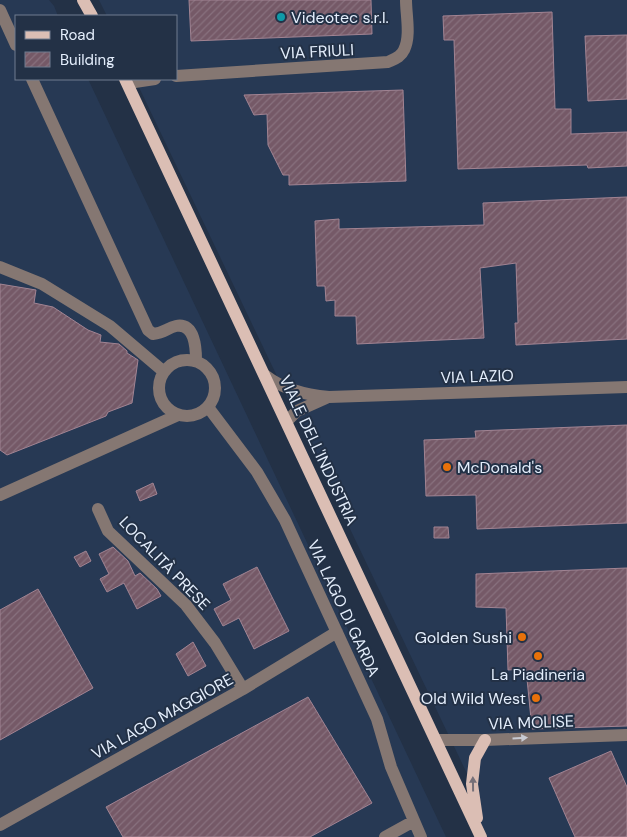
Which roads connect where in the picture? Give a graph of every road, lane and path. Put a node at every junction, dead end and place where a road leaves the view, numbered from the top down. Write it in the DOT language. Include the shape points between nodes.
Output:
graph roads {
  1 [pos="83,0"];
  2 [pos="406,0"];
  3 [pos="0,10"];
  4 [pos="91,15"];
  5 [pos="15,43"];
  6 [pos="178,76"];
  7 [pos="32,80"];
  8 [pos="141,80"];
  9 [pos="127,81"];
  10 [pos="0,267"];
  11 [pos="196,360"];
  12 [pos="163,371"];
  13 [pos="266,376"];
  14 [pos="627,387"];
  15 [pos="329,397"];
  16 [pos="208,407"];
  17 [pos="178,415"];
  18 [pos="287,422"];
  19 [pos="0,495"];
  20 [pos="98,509"];
  21 [pos="337,632"];
  22 [pos="243,689"];
  23 [pos="627,735"];
  24 [pos="436,740"];
  25 [pos="485,740"];
  26 [pos="414,821"];
  27 [pos="0,825"];
  28 [pos="480,834"];
  29 [pos="385,837"];
  30 [pos="421,837"];
  1 -- 4 [label="main road"];
  2 -- 6 [label="street, VIA FRIULI" via="404,51 388,62"];
  3 -- 5 [label="street"];
  7 -- 11 [label="street" via="148,330 162,334 175,326 182,326 189,330 195,341"];
  8 -- 9 [label="street"];
  9 -- 13 [label="main road, VIALE DELL'INDUSTRIA"];
  10 -- 12 [label="street" via="42,284 110,326"];
  11 -- 12 [label="street" via="178,360"];
  11 -- 16 [label="street" via="205,365 215,380 216,390"];
  12 -- 17 [label="street" via="159,396"];
  13 -- 15 [label="street" via="298,391"];
  13 -- 18 [label="main road, VIALE DELL'INDUSTRIA"];
  14 -- 15 [label="street, VIA LAZIO"];
  15 -- 18 [label="street" via="297,411"];
  16 -- 17 [label="street" via="194,415"];
  16 -- 21 [label="street, VIA LAGO DI GARDA" via="267,488"];
  17 -- 19 [label="street"];
  18 -- 24 [label="main road, VIALE DELL'INDUSTRIA"];
  20 -- 22 [label="street, LOCALITÀ PRESE" via="108,531 186,605"];
  21 -- 22 [label="street, VIA LAGO MAGGIORE"];
  21 -- 26 [label="street, VIA LAGO DI GARDA" via="377,719 391,767"];
  22 -- 27 [label="street, VIA LAGO MAGGIORE"];
  25 -- 23 [label="street, VIA MOLISE, one-way"];
  24 -- 25 [label="street, VIA MOLISE"];
  24 -- 28 [label="main road, VIALE DELL'INDUSTRIA"];
  28 -- 25 [label="main road, one-way" via="472,784 475,758"];
  26 -- 29 [label="street"];
  26 -- 30 [label="street, VIA LAGO DI GARDA"];
}
